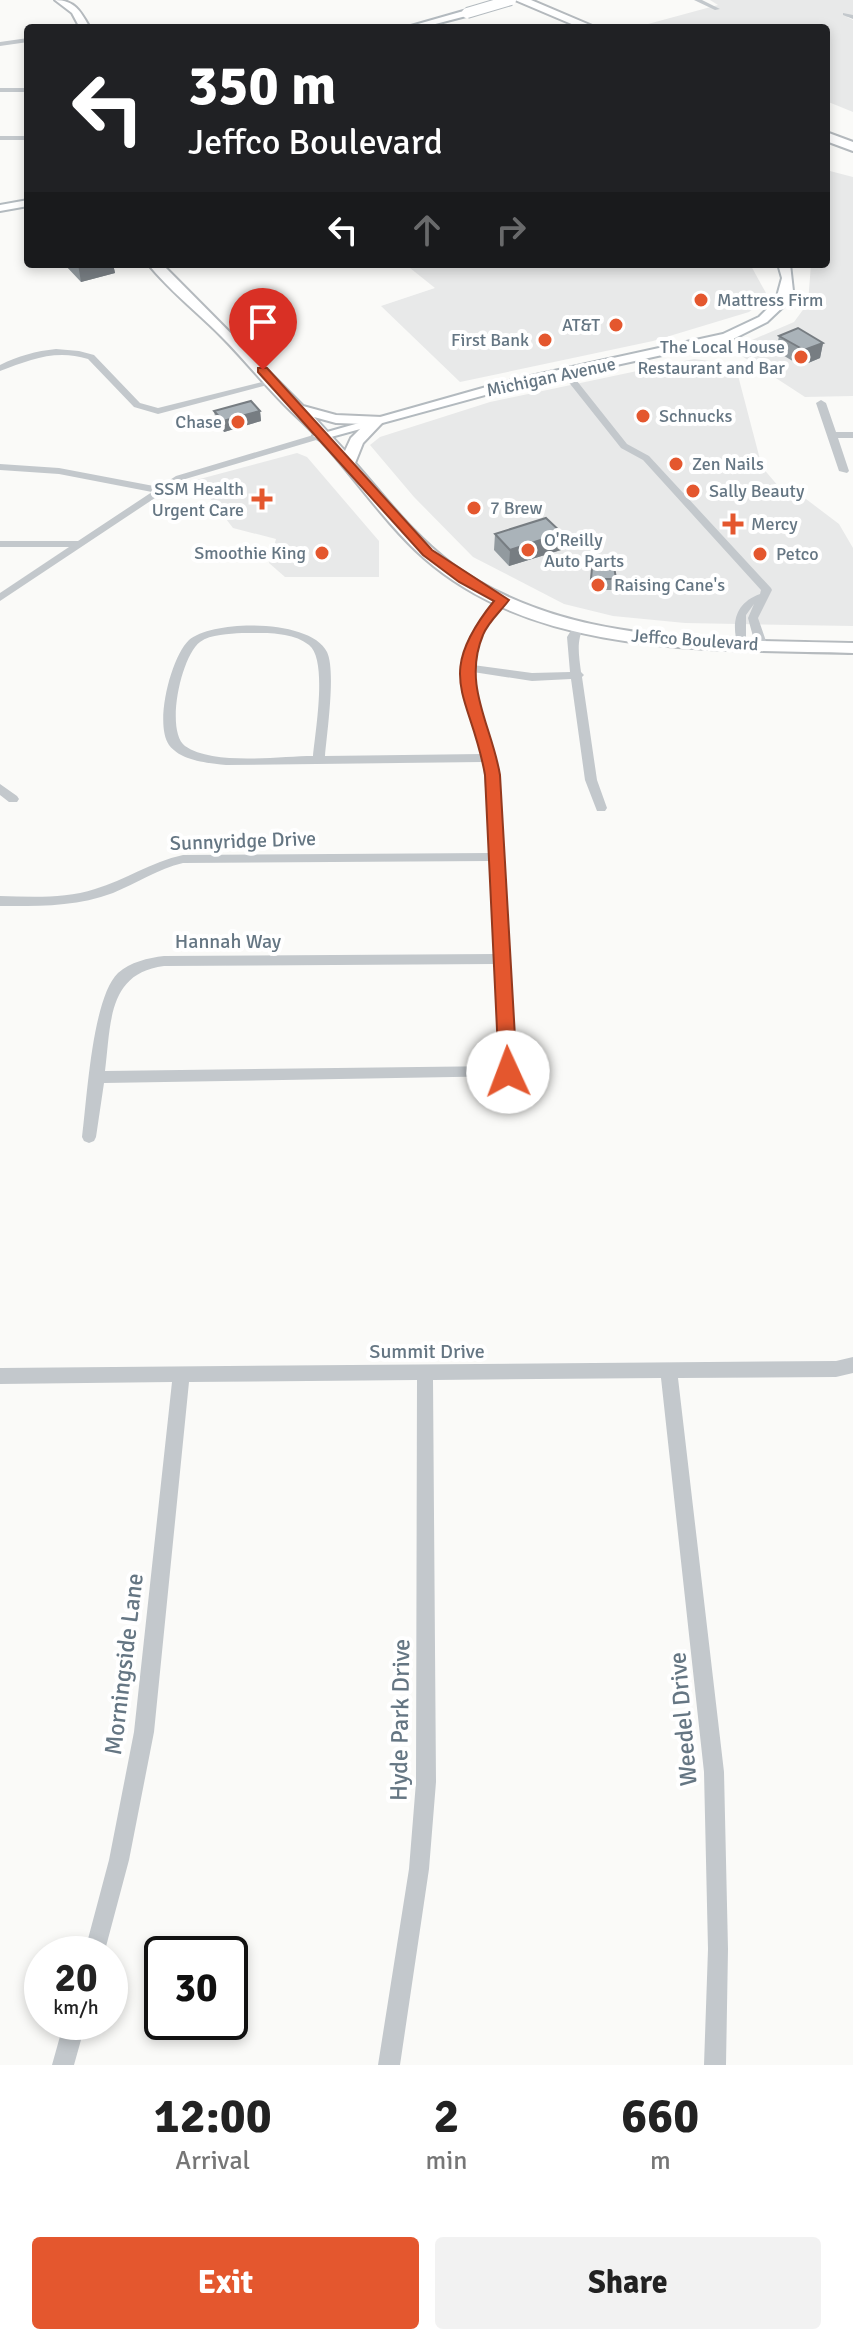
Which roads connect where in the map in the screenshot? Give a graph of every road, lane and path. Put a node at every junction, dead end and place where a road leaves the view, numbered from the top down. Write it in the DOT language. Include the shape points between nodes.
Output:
graph roads {
  1 [pos="60,0"];
  2 [pos="492,0"];
  3 [pos="511,0"];
  4 [pos="521,0"];
  5 [pos="697,0"];
  6 [pos="717,9"];
  7 [pos="845,14"];
  8 [pos="853,17"];
  9 [pos="445,19"];
  10 [pos="83,24"];
  11 [pos="425,24"];
  12 [pos="459,24"];
  13 [pos="551,24"];
  14 [pos="581,24"];
  15 [pos="24,41"];
  16 [pos="0,44"];
  17 [pos="0,90"];
  18 [pos="24,90"];
  19 [pos="830,129"];
  20 [pos="853,133"];
  21 [pos="0,138"];
  22 [pos="24,138"];
  23 [pos="853,147"];
  24 [pos="24,204"];
  25 [pos="0,208"];
  26 [pos="158,268"];
  27 [pos="785,268"];
  28 [pos="0,368"];
  29 [pos="566,373"];
  30 [pos="274,382"];
  31 [pos="821,403"];
  32 [pos="294,407"];
  33 [pos="377,420"];
  34 [pos="832,435"];
  35 [pos="853,435"];
  36 [pos="320,436"];
  37 [pos="347,464"];
  38 [pos="0,467"];
  39 [pos="844,471"];
  40 [pos="158,490"];
  41 [pos="0,544"];
  42 [pos="81,544"];
  43 [pos="761,597"];
  44 [pos="0,598"];
  45 [pos="502,600"];
  46 [pos="579,626"];
  47 [pos="742,644"];
  48 [pos="761,644"];
  49 [pos="853,648"];
  50 [pos="466,667"];
  51 [pos="578,675"];
  52 [pos="490,758"];
  53 [pos="319,760"];
  54 [pos="0,788"];
  55 [pos="13,799"];
  56 [pos="601,808"];
  57 [pos="495,857"];
  58 [pos="0,901"];
  59 [pos="503,959"];
  60 [pos="99,1077"];
  61 [pos="89,1137"];
  62 [pos="853,1365"];
  63 [pos="669,1371"];
  64 [pos="425,1373"];
  65 [pos="181,1375"];
  66 [pos="0,1376"];
  67 [pos="99,1936"];
  68 [pos="70,2040"];
  69 [pos="63,2065"];
  70 [pos="389,2065"];
  71 [pos="715,2065"];
  1 -- 10 [label="main road"];
  2 -- 13 [label="highway"];
  3 -- 9 [label="street, bridge"];
  4 -- 14 [label="highway"];
  5 -- 6 [label="street"];
  7 -- 8 [label="street"];
  9 -- 11 [label="street"];
  9 -- 12 [label="street"];
  15 -- 16 [label="street"];
  17 -- 18 [label="street"];
  19 -- 20 [label="highway"];
  19 -- 23 [label="highway"];
  21 -- 22 [label="street"];
  24 -- 25 [label="street"];
  26 -- 30 [label="main road, Jeffco Boulevard"];
  27 -- 29 [label="street, Michigan Avenue" via="784,297 751,327 699,345"];
  28 -- 30 [label="street" via="48,351 82,353 137,405 158,411"];
  29 -- 33 [label="street, Michigan Avenue"];
  29 -- 43 [label="street" via="624,446 646,458 767,590"];
  30 -- 32 [label="main road, Jeffco Boulevard"];
  31 -- 34 [label="street"];
  32 -- 33 [label="main road" via="333,419"];
  32 -- 36 [label="main road, Jeffco Boulevard"];
  33 -- 36 [label="street, Michigan Avenue"];
  33 -- 37 [label="main road" via="356,441"];
  34 -- 35 [label="street"];
  34 -- 39 [label="street"];
  36 -- 37 [label="main road, Jeffco Boulevard"];
  36 -- 40 [label="street" via="198,470"];
  37 -- 45 [label="main road, Jeffco Boulevard" via="427,552"];
  38 -- 40 [label="street" via="59,471"];
  40 -- 42 [label="street"];
  41 -- 42 [label="street"];
  42 -- 44 [label="street"];
  43 -- 47 [label="street" via="740,612"];
  43 -- 48 [label="street" via="753,618"];
  45 -- 46 [label="main road, Jeffco Boulevard"];
  45 -- 50 [label="street" via="477,631"];
  46 -- 47 [label="main road, Jeffco Boulevard" via="661,641"];
  46 -- 51 [label="street" via="572,641"];
  47 -- 48 [label="main road, Jeffco Boulevard"];
  48 -- 49 [label="main road, Jeffco Boulevard"];
  50 -- 51 [label="street" via="532,677"];
  50 -- 52 [label="street" via="470,701"];
  51 -- 56 [label="street" via="591,780"];
  52 -- 53 [label="street"];
  52 -- 57 [label="street"];
  53 -- 53 [label="street" via="324,660 314,642 285,631 228,631 196,640 184,651 170,723 179,747 218,760"];
  54 -- 55 [label="street"];
  57 -- 58 [label="street, Sunnyridge Drive" via="183,859 85,897"];
  57 -- 59 [label="street"];
  59 -- 60 [label="street, Hannah Way" via="150,963 123,976 114,987"];
  59 -- 60 [label="street" via="508,1072"];
  60 -- 61 [label="street, Hannah Way"];
  62 -- 63 [label="street, Summit Drive"];
  63 -- 64 [label="street, Summit Drive"];
  63 -- 71 [label="street, Weedel Drive" via="714,1772"];
  64 -- 65 [label="street, Summit Drive"];
  64 -- 70 [label="street, Hyde Park Drive" via="426,1782"];
  65 -- 66 [label="street, Summit Drive"];
  65 -- 67 [label="street, Morningside Lane" via="144,1732"];
  68 -- 69 [label="street"];
}
